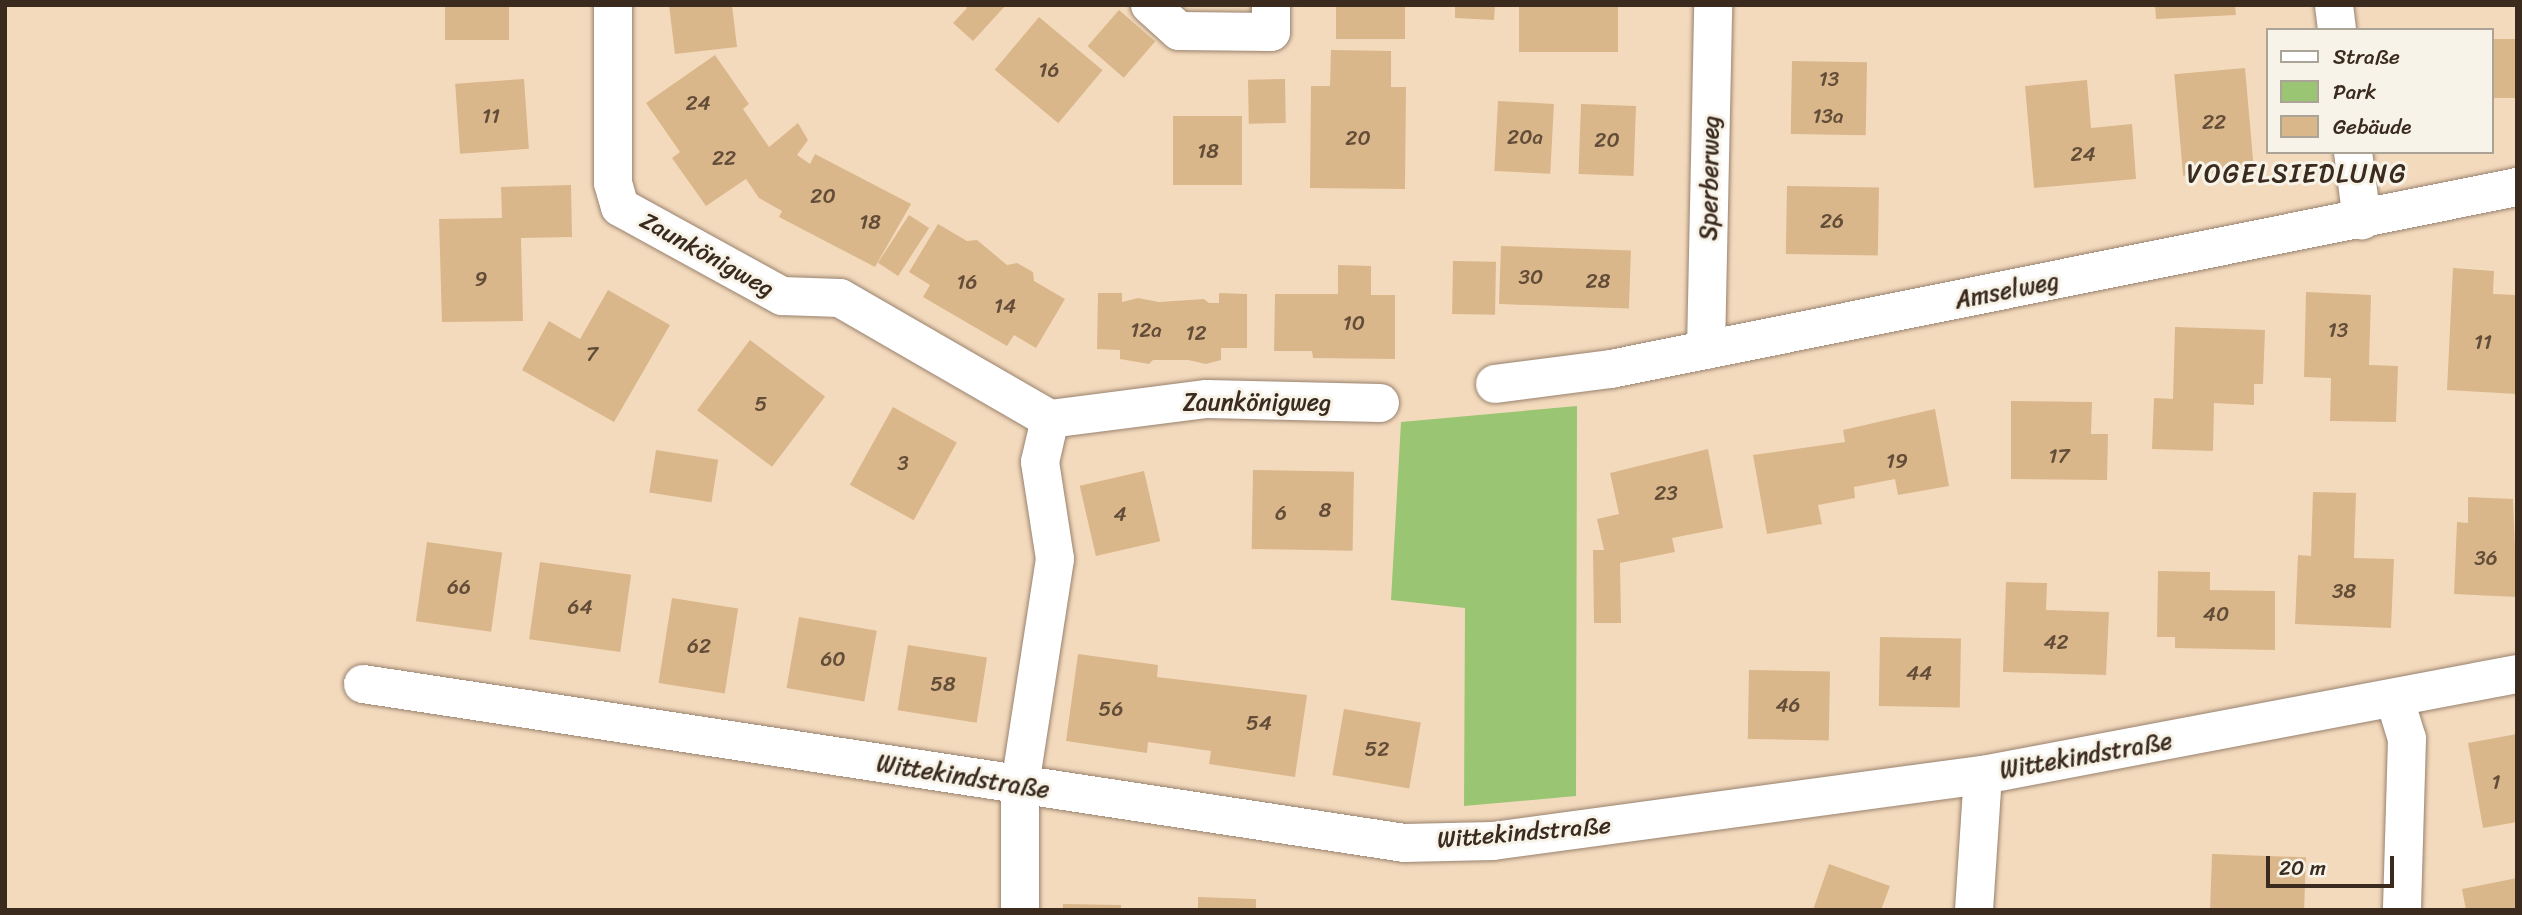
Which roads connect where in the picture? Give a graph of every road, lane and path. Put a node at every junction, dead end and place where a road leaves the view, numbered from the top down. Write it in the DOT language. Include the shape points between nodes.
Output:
graph roads {
  1 [pos="613,5"];
  2 [pos="1150,5"];
  3 [pos="1271,5"];
  4 [pos="1713,5"];
  5 [pos="2334,5"];
  6 [pos="2337,28"];
  7 [pos="2353,154"];
  8 [pos="2517,187"];
  9 [pos="2362,220"];
  10 [pos="1706,350"];
  11 [pos="1495,384"];
  12 [pos="1380,403"];
  13 [pos="1050,419"];
  14 [pos="2517,674"];
  15 [pos="363,684"];
  16 [pos="2395,700"];
  17 [pos="1983,775"];
  18 [pos="1020,786"];
  19 [pos="1020,910"];
  20 [pos="1974,910"];
  21 [pos="2402,910"];
  1 -- 13 [label="street, Zaunkönigweg" via="613,183 620,207 782,296 840,298"];
  2 -- 3 [label="street" via="1180,31 1270,32"];
  4 -- 10 [label="street, Sperberweg"];
  5 -- 6 [label="street"];
  7 -- 9 [label="street"];
  8 -- 9 [label="street, Amselweg"];
  9 -- 10 [label="street, Amselweg"];
  10 -- 11 [label="street, Amselweg" via="1611,369"];
  12 -- 13 [label="street, Zaunkönigweg" via="1207,399"];
  13 -- 18 [label="street" via="1040,462 1055,559"];
  14 -- 16 [label="street, Wittekindstraße"];
  15 -- 18 [label="street, Wittekindstraße"];
  16 -- 17 [label="street, Wittekindstraße"];
  16 -- 21 [label="street" via="2407,739"];
  17 -- 18 [label="street, Wittekindstraße" via="1493,841 1404,843"];
  17 -- 20 [label="street"];
  18 -- 19 [label="street"];
}
